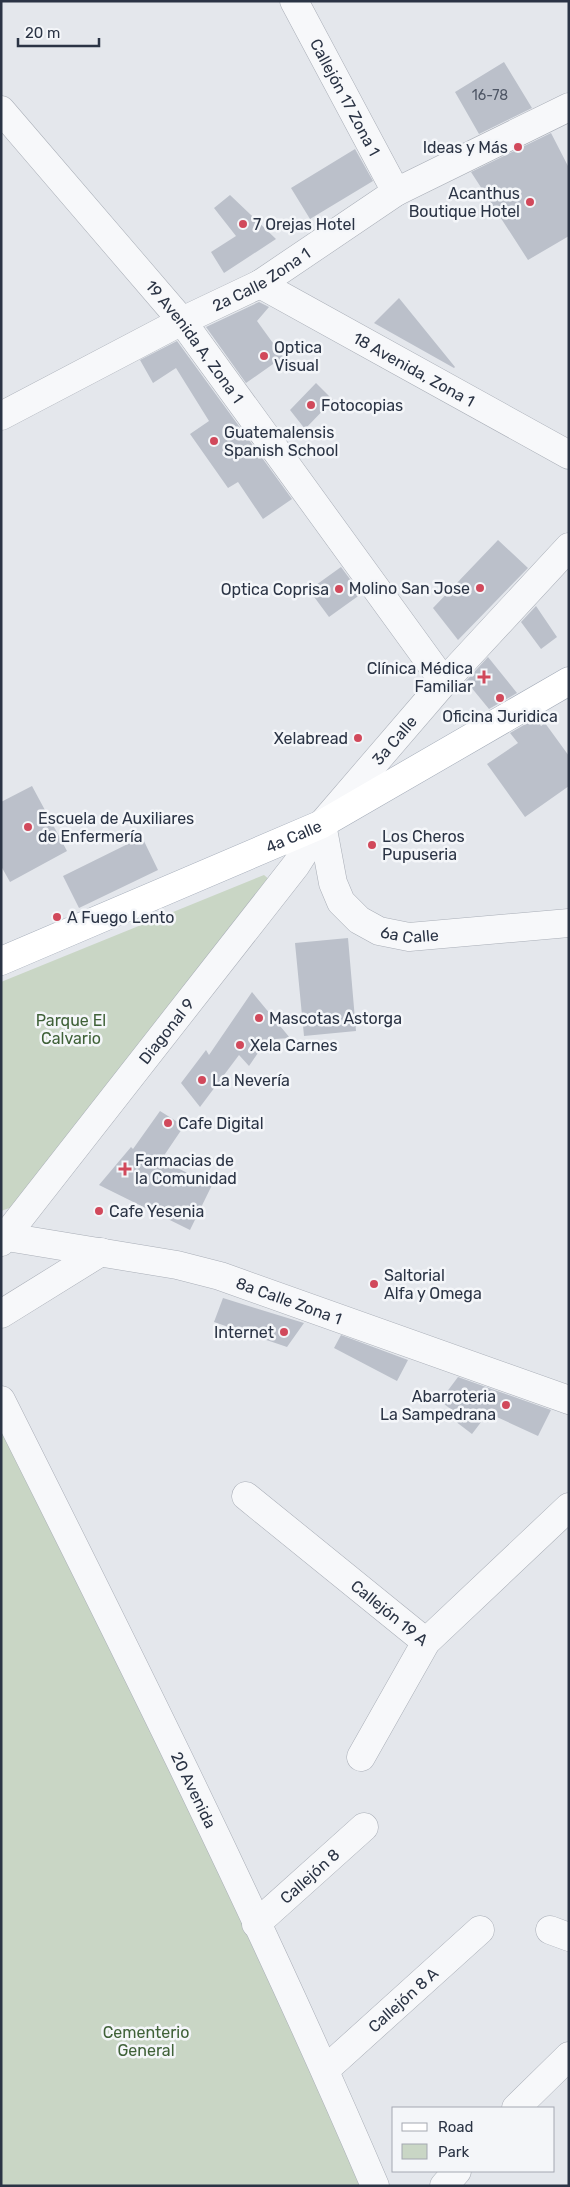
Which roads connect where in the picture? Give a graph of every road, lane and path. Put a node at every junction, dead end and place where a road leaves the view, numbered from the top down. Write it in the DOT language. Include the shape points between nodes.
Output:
graph roads {
  1 [pos="294,1"];
  2 [pos="569,107"];
  3 [pos="1,110"];
  4 [pos="396,192"];
  5 [pos="260,284"];
  6 [pos="182,321"];
  7 [pos="1,416"];
  8 [pos="569,455"];
  9 [pos="569,547"];
  10 [pos="569,681"];
  11 [pos="444,682"];
  12 [pos="322,824"];
  13 [pos="569,923"];
  14 [pos="3,956"];
  15 [pos="3,1238"];
  16 [pos="101,1252"];
  17 [pos="1,1314"];
  18 [pos="1,1400"];
  19 [pos="569,1400"];
  20 [pos="246,1496"];
  21 [pos="569,1507"];
  22 [pos="426,1642"];
  23 [pos="360,1757"];
  24 [pos="364,1827"];
  25 [pos="256,1924"];
  26 [pos="480,1930"];
  27 [pos="569,2056"];
  28 [pos="325,2070"];
  29 [pos="517,2107"];
  30 [pos="456,2172"];
  31 [pos="375,2186"];
  32 [pos="444,2186"];
  1 -- 4 [label="street, Callejón 17 Zona 1"];
  2 -- 4 [label="street, 2a Calle Zona 1"];
  3 -- 6 [label="street, 19 Avenida A, Zona 1"];
  4 -- 5 [label="street, 2a Calle Zona 1"];
  5 -- 6 [label="street, 2a Calle Zona 1"];
  5 -- 8 [label="street, 18 Avenida, Zona 1"];
  6 -- 7 [label="street, 2a Calle Zona 1"];
  6 -- 11 [label="street, 19 Avenida A, Zona 1"];
  9 -- 11 [label="street, 3a Calle"];
  10 -- 12 [label="main road, 4a Calle"];
  11 -- 12 [label="street, 3a Calle"];
  12 -- 13 [label="street, 6a Calle" via="333,883 342,902 359,920 380,931 409,937"];
  12 -- 14 [label="main road, 4a Calle"];
  12 -- 15 [label="street, Diagonal 9" via="296,865"];
  15 -- 16 [label="street, 8a Calle Zona 1"];
  16 -- 17 [label="street"];
  16 -- 19 [label="street, 8a Calle Zona 1" via="220,1276"];
  18 -- 25 [label="street, 20 Avenida" via="108,1612"];
  20 -- 22 [label="street, Callejón 19 A"];
  21 -- 22 [label="street, Callejón 19 A"];
  22 -- 23 [label="street"];
  24 -- 25 [label="street, Callejón 8"];
  25 -- 28 [label="street, 20 Avenida"];
  26 -- 28 [label="street, Callejón 8 A"];
  27 -- 29 [label="street"];
  28 -- 31 [label="street, 20 Avenida"];
  30 -- 32 [label="street"];
}
